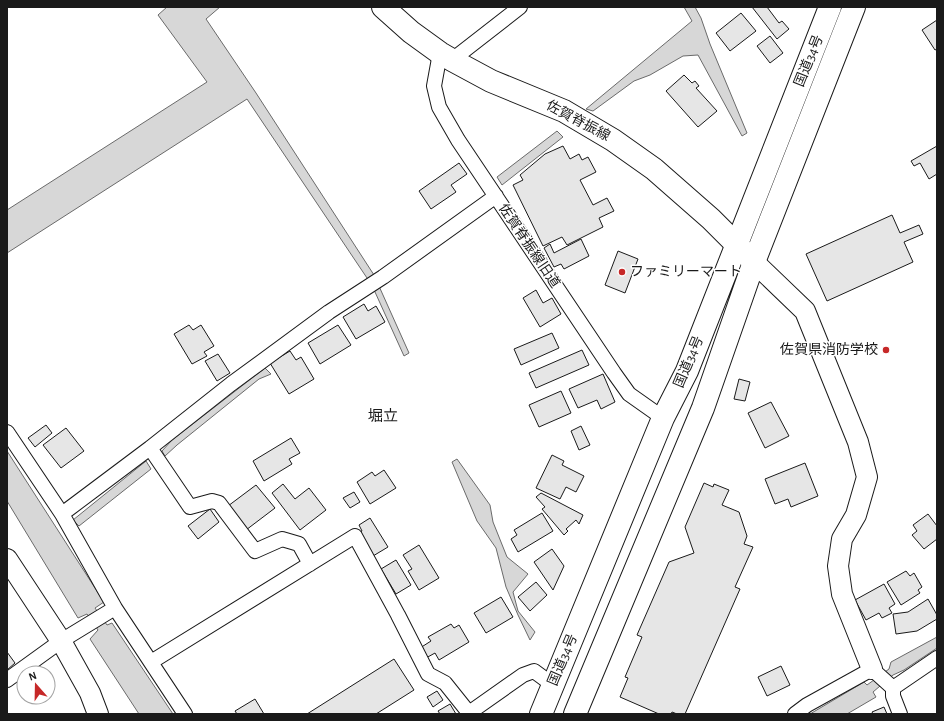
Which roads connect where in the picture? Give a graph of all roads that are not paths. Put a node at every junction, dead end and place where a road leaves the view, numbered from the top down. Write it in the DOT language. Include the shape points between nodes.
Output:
graph roads {
  1 [pos="383,7"];
  2 [pos="520,7"];
  3 [pos="830,7"];
  4 [pos="854,7"];
  5 [pos="446,57"];
  6 [pos="496,196"];
  7 [pos="736,244"];
  8 [pos="754,262"];
  9 [pos="663,418"];
  10 [pos="7,432"];
  11 [pos="150,448"];
  12 [pos="62,514"];
  13 [pos="7,559"];
  14 [pos="310,564"];
  15 [pos="115,608"];
  16 [pos="61,641"];
  17 [pos="937,658"];
  18 [pos="150,662"];
  19 [pos="882,678"];
  20 [pos="7,680"];
  21 [pos="553,684"];
  22 [pos="98,714"];
  23 [pos="185,714"];
  24 [pos="541,714"];
  25 [pos="575,714"];
  26 [pos="795,714"];
  27 [pos="900,714"];
  1 -- 5 [label="main road, 佐賀脊振線" via="411,32"];
  2 -- 5 [label="street"];
  3 -- 7 [label="main road, 国道34号"];
  4 -- 8 [label="main road, 国道34号"];
  5 -- 6 [label="street, 佐賀脊振線旧道" via="434,86 439,106 458,140"];
  5 -- 7 [label="main road, 佐賀脊振線" via="491,81 564,111 613,140 654,169"];
  6 -- 9 [label="street, 佐賀脊振線旧道" via="629,394"];
  6 -- 11 [label="street" via="383,277 329,312"];
  7 -- 8 [label="main road, 佐賀脊振線"];
  7 -- 9 [label="main road, 国道34号" via="686,370"];
  8 -- 19 [label="street" via="805,311 858,442 867,477 856,515 842,539 838,566 842,594"];
  8 -- 25 [label="main road, 国道34号" via="703,408"];
  9 -- 21 [label="main road, 国道34号"];
  10 -- 12 [label="street"];
  11 -- 12 [label="street"];
  11 -- 14 [label="street" via="190,507 212,501 219,503 255,551 282,539 298,544"];
  12 -- 15 [label="street"];
  13 -- 16 [label="street"];
  14 -- 18 [label="street"];
  14 -- 21 [label="street" via="355,536 428,674 445,683 468,713 523,675 534,671"];
  15 -- 16 [label="street"];
  15 -- 18 [label="street"];
  16 -- 20 [label="street"];
  16 -- 22 [label="street" via="90,693"];
  17 -- 19 [label="street"];
  18 -- 23 [label="street"];
  19 -- 26 [label="street" via="807,705"];
  19 -- 27 [label="street"];
  21 -- 24 [label="main road, 国道34号"];
}
